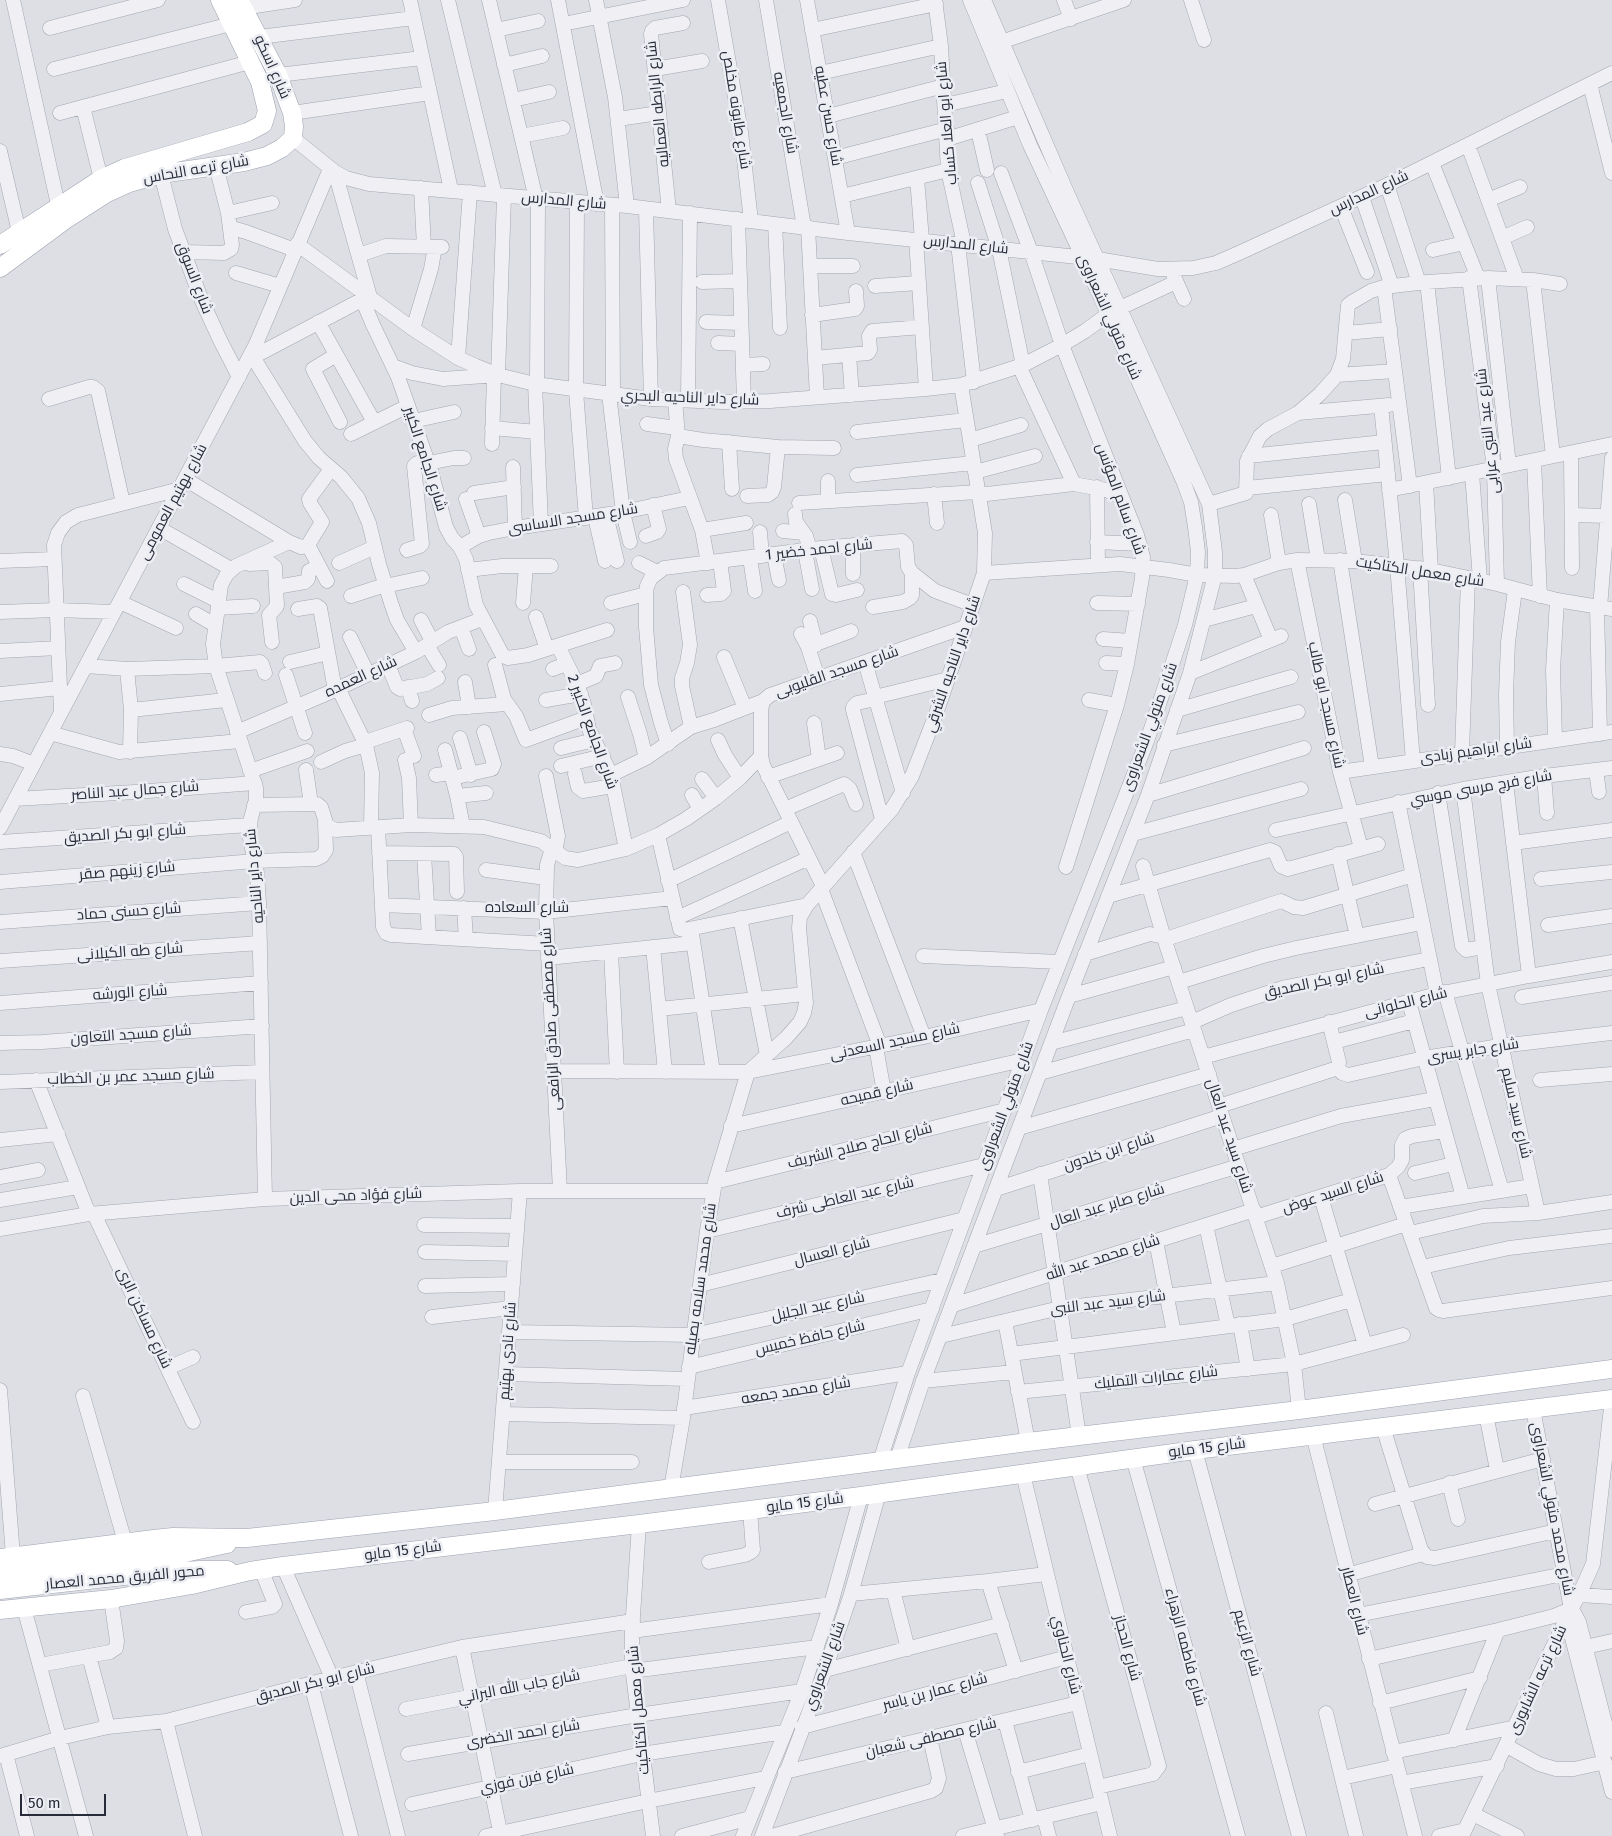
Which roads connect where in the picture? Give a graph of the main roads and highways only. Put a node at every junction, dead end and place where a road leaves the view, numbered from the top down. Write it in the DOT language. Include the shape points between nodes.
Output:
graph roads {
  1 [pos="220,0"];
  2 [pos="241,4"];
  3 [pos="267,111"];
  4 [pos="293,138"];
  5 [pos="0,245"];
  6 [pos="0,268"];
  7 [pos="1612,1369"];
  8 [pos="1612,1399"];
  9 [pos="247,1538"];
  10 [pos="7,1557"];
  11 [pos="255,1570"];
  12 [pos="0,1576"];
  13 [pos="0,1590"];
  14 [pos="0,1610"];
  1 -- 3 [label="main road, شارع اسكو" via="260,82"];
  2 -- 4 [label="main road, شارع اسكو" via="278,75 292,113"];
  3 -- 5 [label="main road, شارع ترعه النحاس" via="263,124 248,132 125,168 101,179"];
  4 -- 6 [label="main road, شارع ترعه النحاس" via="267,156 161,174 129,183 65,220"];
  7 -- 9 [label="main road, شارع 15 مايو" via="495,1511"];
  8 -- 11 [label="main road, شارع 15 مايو"];
  9 -- 10 [label="main road, شارع 15 مايو" via="173,1537"];
  9 -- 12 [label="main road, محور الفريق محمد العصار" via="180,1554"];
  11 -- 13 [label="main road, محور الفريق محمد العصار" via="150,1573"];
  11 -- 14 [label="main road, شارع 15 مايو" via="110,1599"];
}
